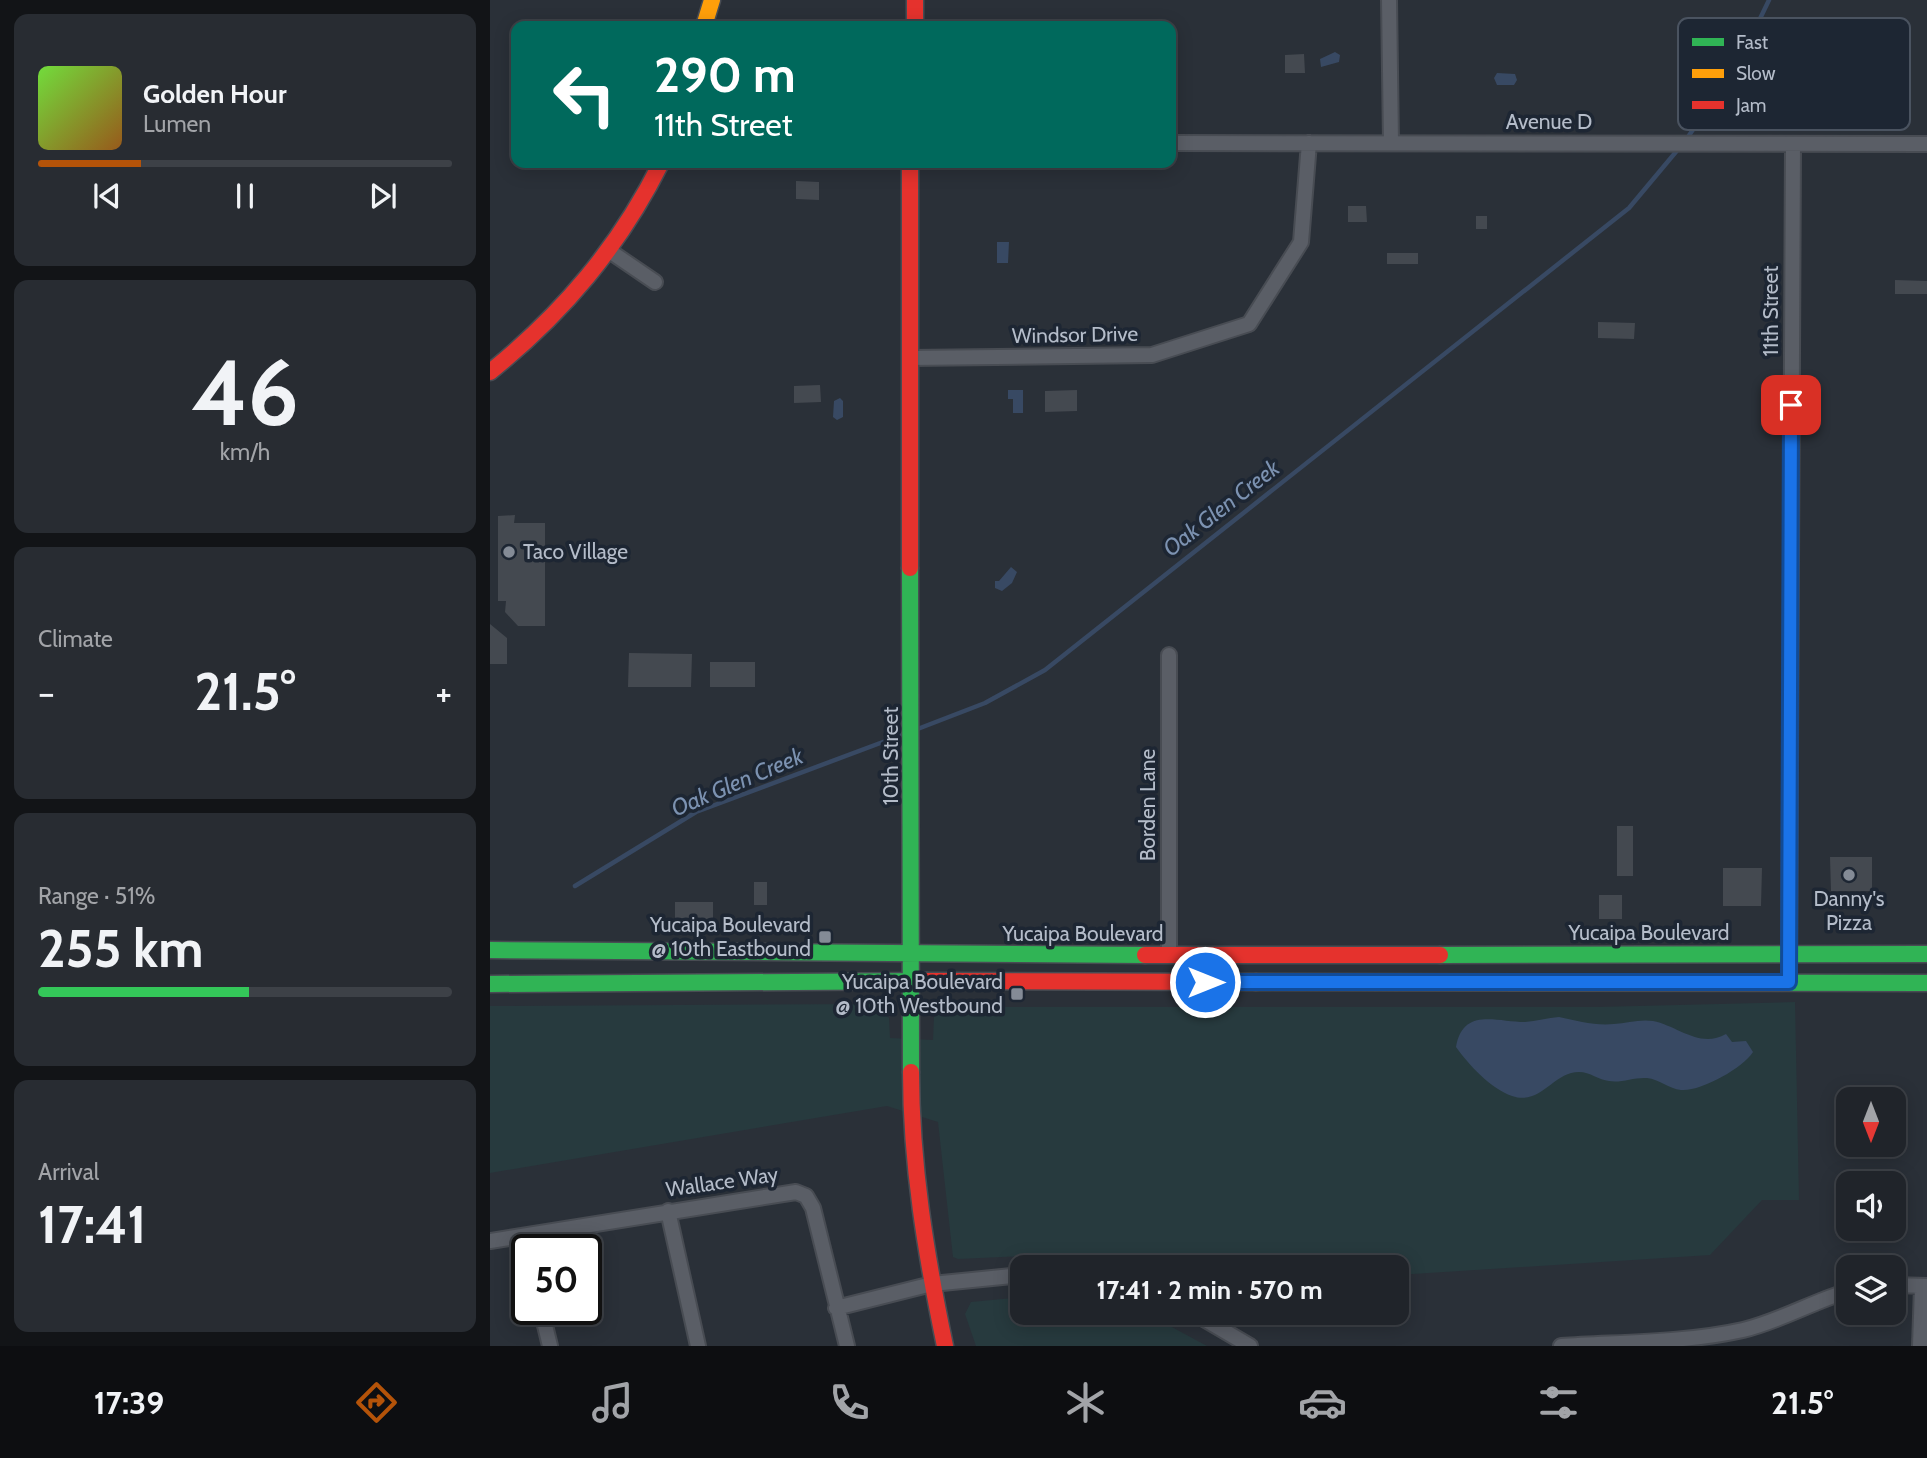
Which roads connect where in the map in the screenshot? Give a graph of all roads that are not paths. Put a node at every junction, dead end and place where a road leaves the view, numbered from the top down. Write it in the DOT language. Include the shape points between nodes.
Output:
graph roads {
  1 [pos="712,0"];
  2 [pos="915,0"];
  3 [pos="1389,0"];
  4 [pos="706,21"];
  5 [pos="915,21"];
  6 [pos="1391,142"];
  7 [pos="1176,143"];
  8 [pos="1309,143"];
  9 [pos="1793,144"];
  10 [pos="1927,144"];
  11 [pos="659,168"];
  12 [pos="910,168"];
  13 [pos="611,252"];
  14 [pos="655,282"];
  15 [pos="911,358"];
  16 [pos="492,366"];
  17 [pos="1169,654"];
  18 [pos="490,950"];
  19 [pos="910,954"];
  20 [pos="1789,954"];
  21 [pos="1927,954"];
  22 [pos="1169,955"];
  23 [pos="911,981"];
  24 [pos="1789,982"];
  25 [pos="1927,983"];
  26 [pos="490,984"];
  27 [pos="668,1211"];
  28 [pos="530,1234"];
  29 [pos="511,1237"];
  30 [pos="490,1241"];
  31 [pos="1010,1276"];
  32 [pos="932,1284"];
  33 [pos="1906,1285"];
  34 [pos="1924,1286"];
  35 [pos="1836,1295"];
  36 [pos="836,1308"];
  37 [pos="545,1325"];
  38 [pos="1214,1325"];
  39 [pos="550,1346"];
  40 [pos="698,1346"];
  41 [pos="848,1346"];
  42 [pos="945,1346"];
  43 [pos="1250,1346"];
  44 [pos="1561,1346"];
  45 [pos="1920,1346"];
  1 -- 4 [label="main road"];
  2 -- 5 [label="main road"];
  3 -- 6 [label="street"];
  6 -- 8 [label="street, Avenue D"];
  6 -- 9 [label="street, Avenue D"];
  7 -- 8 [label="street, Avenue D"];
  8 -- 15 [label="street, Windsor Drive" via="1301,242 1249,324 1152,355"];
  9 -- 10 [label="street, Avenue D"];
  9 -- 20 [label="street, 11th Street"];
  11 -- 13 [label="main road"];
  12 -- 15 [label="main road, 10th Street"];
  13 -- 14 [label="street"];
  13 -- 16 [label="main road" via="554,318"];
  15 -- 19 [label="main road, 10th Street"];
  17 -- 22 [label="street, Borden Lane"];
  18 -- 19 [label="main road, Yucaipa Boulevard"];
  19 -- 22 [label="main road, Yucaipa Boulevard"];
  19 -- 23 [label="main road, 10th Street"];
  20 -- 21 [label="main road, Yucaipa Boulevard"];
  20 -- 22 [label="main road, Yucaipa Boulevard"];
  20 -- 24 [label="street, 11th Street"];
  23 -- 24 [label="main road"];
  23 -- 26 [label="main road"];
  23 -- 32 [label="main road, 10th Street" via="911,1141"];
  24 -- 25 [label="main road"];
  27 -- 28 [label="street, Wallace Way"];
  27 -- 36 [label="street, Wallace Way" via="796,1192 806,1196 813,1208"];
  27 -- 40 [label="street"];
  29 -- 30 [label="street, Wallace Way"];
  31 -- 32 [label="street"];
  32 -- 36 [label="street"];
  32 -- 42 [label="main road, 10th Street"];
  33 -- 34 [label="street"];
  34 -- 45 [label="street"];
  35 -- 44 [label="street" via="1776,1320 1707,1337"];
  36 -- 41 [label="street, Wallace Way"];
  37 -- 39 [label="street"];
  38 -- 43 [label="street"];
}
